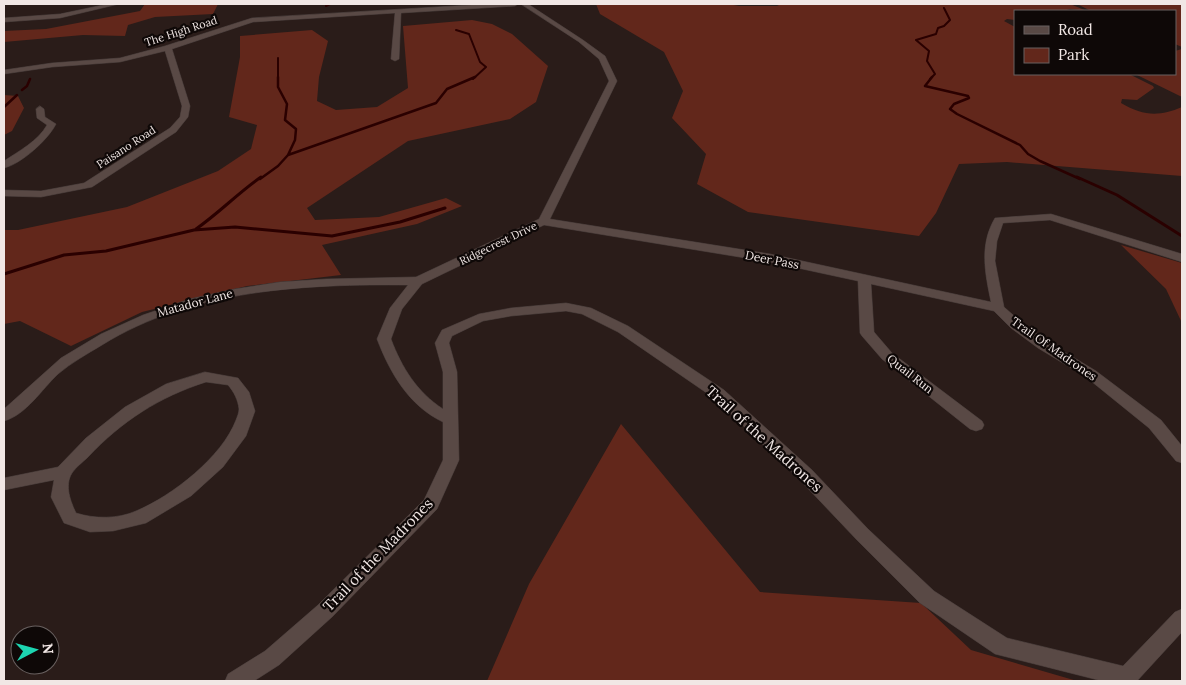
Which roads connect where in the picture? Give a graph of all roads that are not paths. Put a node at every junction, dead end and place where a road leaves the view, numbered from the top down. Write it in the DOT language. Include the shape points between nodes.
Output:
graph roads {
  1 [pos="116,4"];
  2 [pos="515,4"];
  3 [pos="524,4"];
  4 [pos="398,11"];
  5 [pos="4,20"];
  6 [pos="168,48"];
  7 [pos="395,59"];
  8 [pos="4,72"];
  9 [pos="40,110"];
  10 [pos="4,165"];
  11 [pos="4,192"];
  12 [pos="543,221"];
  13 [pos="1182,258"];
  14 [pos="864,278"];
  15 [pos="418,281"];
  16 [pos="998,308"];
  17 [pos="4,416"];
  18 [pos="452,420"];
  19 [pos="976,425"];
  20 [pos="1182,457"];
  21 [pos="63,472"];
  22 [pos="4,484"];
  23 [pos="1182,618"];
  24 [pos="1129,679"];
  25 [pos="236,681"];
  1 -- 5 [label="street" via="68,15"];
  2 -- 4 [label="street, The High Road"];
  3 -- 12 [label="street, Ridgecrest Drive" via="602,58 613,81"];
  4 -- 6 [label="street, The High Road" via="252,20"];
  4 -- 7 [label="street"];
  6 -- 8 [label="street, The High Road" via="120,60"];
  6 -- 11 [label="street, Paisano Road" via="186,106 184,117 173,130 88,185 41,194"];
  9 -- 10 [label="street" via="41,118 52,124 50,128"];
  12 -- 14 [label="street, Deer Pass" via="770,258"];
  12 -- 15 [label="street, Ridgecrest Drive"];
  13 -- 16 [label="street, Trail Of Madrones" via="1051,217 999,220 991,241 989,261"];
  14 -- 16 [label="street, Deer Pass"];
  14 -- 19 [label="street, Quail Run" via="867,333 887,356"];
  15 -- 17 [label="street, Matador Lane" via="307,282 261,287 160,312 125,325 64,362"];
  15 -- 18 [label="street, Ridgecrest Drive" via="396,308 384,340 392,363 406,385 439,415"];
  16 -- 20 [label="street, Trail Of Madrones" via="1043,345 1091,374 1155,424"];
  18 -- 24 [label="street, Trail of the Madrones" via="450,372 442,343 447,333 479,318 511,312 566,307 586,311 623,329 719,394 806,475 927,597 1002,647"];
  18 -- 25 [label="street, Trail of the Madrones" via="451,460 431,504 325,611 272,658"];
  21 -- 21 [label="street" via="60,497 70,518 90,526 140,518 185,491 217,463 238,436 247,411 242,392 233,381 206,377 171,388 130,411 92,442"];
  21 -- 22 [label="street"];
  23 -- 24 [label="street"];
}
